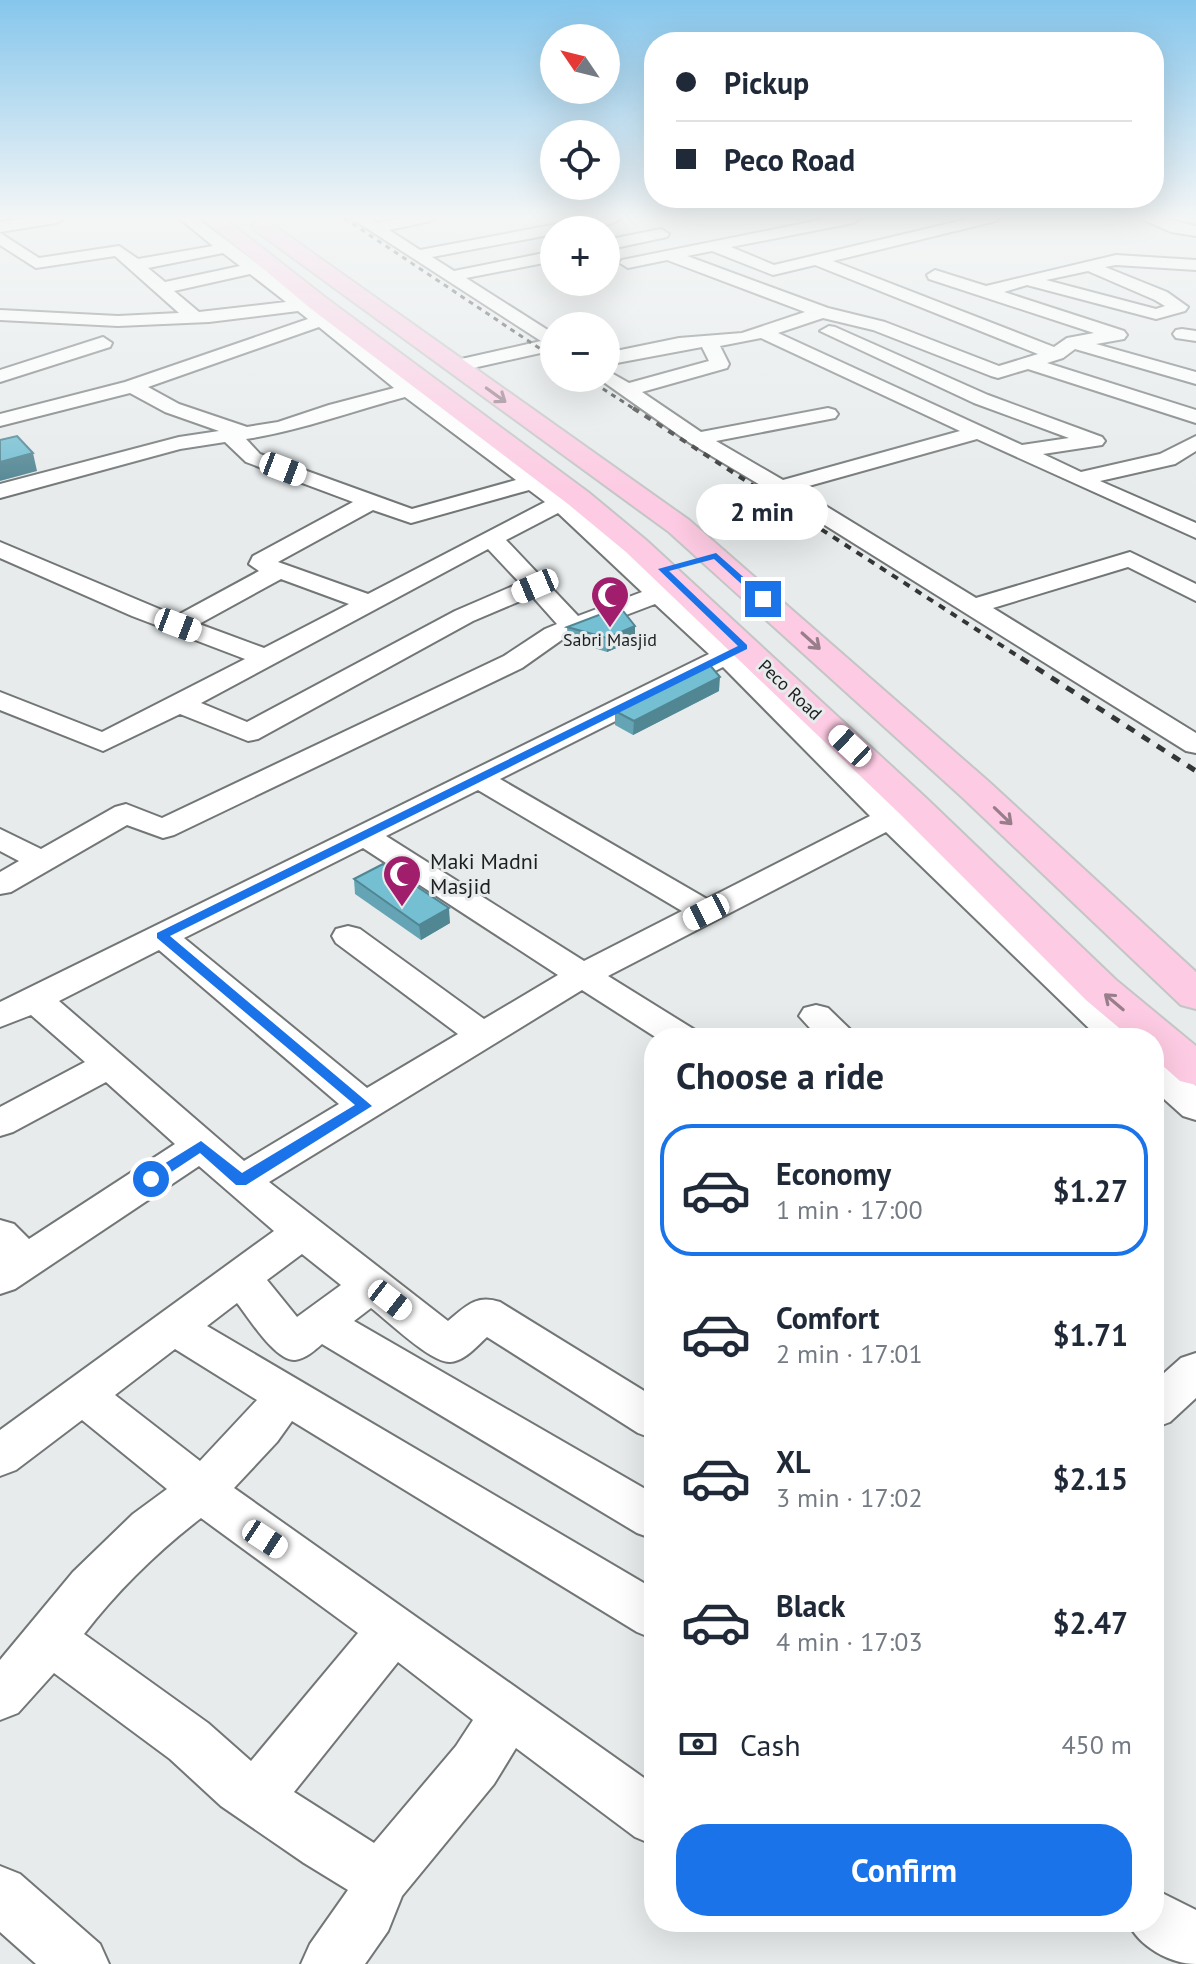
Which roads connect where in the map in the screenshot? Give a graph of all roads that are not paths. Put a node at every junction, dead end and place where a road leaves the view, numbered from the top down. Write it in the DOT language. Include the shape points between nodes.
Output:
graph roads {
  1 [pos="186,310"];
  2 [pos="304,310"];
  3 [pos="311,310"];
  4 [pos="314,310"];
  5 [pos="377,310"];
  6 [pos="504,310"];
  7 [pos="803,310"];
  8 [pos="823,310"];
  9 [pos="943,310"];
  10 [pos="985,310"];
  11 [pos="1043,310"];
  12 [pos="1139,310"];
  13 [pos="1172,310"];
  14 [pos="1196,312"];
  15 [pos="814,314"];
  16 [pos="0,315"];
  17 [pos="53,317"];
  18 [pos="195,318"];
  19 [pos="762,332"];
  20 [pos="0,334"];
  21 [pos="540,334"];
  22 [pos="709,342"];
  23 [pos="1073,342"];
  24 [pos="103,343"];
  25 [pos="540,346"];
  26 [pos="1056,354"];
  27 [pos="620,356"];
  28 [pos="1026,362"];
  29 [pos="720,364"];
  30 [pos="455,366"];
  31 [pos="739,372"];
  32 [pos="0,376"];
  33 [pos="1196,378"];
  34 [pos="132,386"];
  35 [pos="620,386"];
  36 [pos="418,388"];
  37 [pos="626,390"];
  38 [pos="828,414"];
  39 [pos="1196,417"];
  40 [pos="0,420"];
  41 [pos="981,431"];
  42 [pos="241,436"];
  43 [pos="697,439"];
  44 [pos="1196,442"];
  45 [pos="1021,451"];
  46 [pos="1181,475"];
  47 [pos="1078,479"];
  48 [pos="535,482"];
  49 [pos="780,487"];
  50 [pos="0,491"];
  51 [pos="1106,492"];
  52 [pos="569,500"];
  53 [pos="371,502"];
  54 [pos="1196,514"];
  55 [pos="1171,520"];
  56 [pos="1196,531"];
  57 [pos="491,538"];
  58 [pos="0,549"];
  59 [pos="716,556"];
  60 [pos="279,570"];
  61 [pos="1196,572"];
  62 [pos="1169,578"];
  63 [pos="661,582"];
  64 [pos="535,586"];
  65 [pos="1196,594"];
  66 [pos="368,602"];
  67 [pos="971,607"];
  68 [pos="178,625"];
  69 [pos="574,627"];
  70 [pos="734,651"];
  71 [pos="266,658"];
  72 [pos="0,700"];
  73 [pos="179,704"];
  74 [pos="1196,745"];
  75 [pos="478,778"];
  76 [pos="901,812"];
  77 [pos="363,835"];
  78 [pos="0,838"];
  79 [pos="41,861"];
  80 [pos="0,885"];
  81 [pos="706,912"];
  82 [pos="162,936"];
  83 [pos="348,936"];
  84 [pos="581,976"];
  85 [pos="1196,995"];
  86 [pos="35,999"];
  87 [pos="0,1016"];
  88 [pos="666,1028"];
  89 [pos="1110,1028"];
  90 [pos="1146,1028"];
  91 [pos="483,1035"];
  92 [pos="1164,1043"];
  93 [pos="109,1065"];
  94 [pos="1196,1070"];
  95 [pos="1164,1078"];
  96 [pos="365,1106"];
  97 [pos="1196,1107"];
  98 [pos="0,1123"];
  99 [pos="201,1146"];
  100 [pos="241,1181"];
  101 [pos="302,1232"];
  102 [pos="9,1258"];
  103 [pos="240,1277"];
  104 [pos="371,1285"];
  105 [pos="320,1322"];
  106 [pos="172,1326"];
  107 [pos="1196,1371"];
  108 [pos="287,1394"];
  109 [pos="81,1395"];
  110 [pos="1164,1400"];
  111 [pos="644,1414"];
  112 [pos="0,1456"];
  113 [pos="203,1489"];
  114 [pos="644,1512"];
  115 [pos="644,1610"];
  116 [pos="394,1629"];
  117 [pos="50,1638"];
  118 [pos="0,1695"];
  119 [pos="508,1713"];
  120 [pos="256,1798"];
  121 [pos="644,1810"];
  122 [pos="381,1878"];
  123 [pos="0,1894"];
  124 [pos="1164,1923"];
  125 [pos="1196,1942"];
  126 [pos="80,1964"];
  127 [pos="330,1964"];
  1 -- 18 [label="street"];
  2 -- 18 [label="street"];
  3 -- 34 [label="street"];
  4 -- 36 [label="main road, Peco Road"];
  5 -- 30 [label="main road"];
  6 -- 21 [label="street"];
  7 -- 15 [label="street"];
  8 -- 15 [label="street"];
  9 -- 26 [label="street"];
  10 -- 23 [label="street"];
  11 -- 23 [label="street" via="1118,335"];
  12 -- 13 [label="street" via="1156,314"];
  13 -- 14 [label="street"];
  15 -- 19 [label="street"];
  15 -- 28 [label="street" via="879,326 998,372"];
  15 -- 45 [label="street" via="981,399 1095,441"];
  16 -- 17 [label="street"];
  17 -- 18 [label="street"];
  17 -- 20 [label="street"];
  19 -- 22 [label="street"];
  19 -- 41 [label="street"];
  22 -- 27 [label="street"];
  22 -- 29 [label="street"];
  23 -- 26 [label="street"];
  23 -- 33 [label="street"];
  24 -- 32 [label="street"];
  25 -- 30 [label="street"];
  26 -- 28 [label="street"];
  28 -- 39 [label="street"];
  29 -- 31 [label="street"];
  29 -- 37 [label="street"];
  30 -- 59 [label="main road, one-way"];
  34 -- 40 [label="street"];
  34 -- 42 [label="street"];
  35 -- 37 [label="street"];
  36 -- 42 [label="street"];
  36 -- 48 [label="street"];
  36 -- 52 [label="main road, Peco Road"];
  37 -- 43 [label="street"];
  38 -- 43 [label="street"];
  41 -- 45 [label="street"];
  41 -- 49 [label="street"];
  42 -- 50 [label="street" via="179,443"];
  42 -- 53 [label="street" via="253,458"];
  43 -- 49 [label="street"];
  44 -- 47 [label="street" via="1167,459"];
  45 -- 47 [label="street"];
  46 -- 51 [label="street"];
  47 -- 51 [label="street"];
  48 -- 52 [label="street"];
  48 -- 53 [label="street" via="411,516"];
  49 -- 67 [label="street"];
  51 -- 55 [label="street"];
  52 -- 57 [label="street"];
  52 -- 63 [label="main road, Peco Road"];
  53 -- 60 [label="street" via="260,563"];
  54 -- 55 [label="street"];
  55 -- 56 [label="street"];
  57 -- 64 [label="street"];
  57 -- 66 [label="street"];
  58 -- 68 [label="street"];
  59 -- 63 [label="main road"];
  59 -- 85 [label="main road, one-way"];
  60 -- 66 [label="street"];
  60 -- 68 [label="street"];
  61 -- 62 [label="street"];
  62 -- 65 [label="street"];
  62 -- 67 [label="street" via="1126,559"];
  63 -- 69 [label="street"];
  63 -- 70 [label="main road, Peco Road"];
  64 -- 69 [label="street"];
  64 -- 73 [label="street" via="464,616 248,733"];
  66 -- 71 [label="street"];
  67 -- 74 [label="street"];
  68 -- 71 [label="street"];
  69 -- 79 [label="street" via="513,662 163,829 126,813"];
  70 -- 75 [label="street"];
  70 -- 76 [label="main road, Peco Road"];
  71 -- 73 [label="street"];
  72 -- 73 [label="street" via="103,743"];
  75 -- 77 [label="street"];
  75 -- 81 [label="street"];
  76 -- 81 [label="street"];
  76 -- 89 [label="street"];
  90 -- 76 [label="main road, Peco Road, one-way"];
  77 -- 82 [label="street"];
  77 -- 84 [label="street"];
  78 -- 79 [label="street"];
  79 -- 80 [label="street"];
  81 -- 84 [label="street"];
  82 -- 86 [label="street"];
  82 -- 96 [label="street"];
  83 -- 91 [label="street"];
  84 -- 88 [label="street"];
  84 -- 91 [label="street"];
  86 -- 87 [label="street"];
  86 -- 93 [label="street"];
  91 -- 96 [label="street"];
  94 -- 92 [label="main road, Peco Road, one-way"];
  93 -- 98 [label="street"];
  93 -- 99 [label="street"];
  95 -- 97 [label="street"];
  96 -- 100 [label="street"];
  99 -- 100 [label="street"];
  99 -- 102 [label="street"];
  100 -- 101 [label="street"];
  101 -- 103 [label="street"];
  101 -- 104 [label="street"];
  103 -- 105 [label="street" via="293,1343"];
  103 -- 106 [label="street"];
  104 -- 105 [label="street"];
  104 -- 111 [label="street" via="449,1345 485,1314"];
  105 -- 114 [label="street"];
  106 -- 108 [label="street"];
  106 -- 109 [label="street"];
  107 -- 110 [label="street"];
  108 -- 113 [label="street"];
  108 -- 115 [label="street"];
  109 -- 112 [label="street"];
  109 -- 113 [label="street"];
  113 -- 116 [label="street" via="240,1522"];
  113 -- 117 [label="street" via="150,1529 90,1588"];
  116 -- 119 [label="street"];
  116 -- 120 [label="street"];
  117 -- 118 [label="street"];
  117 -- 120 [label="street"];
  119 -- 121 [label="street"];
  119 -- 122 [label="street" via="475,1765"];
  120 -- 122 [label="street"];
  122 -- 127 [label="street" via="368,1911"];
  123 -- 126 [label="street"];
  124 -- 125 [label="street"];
}
